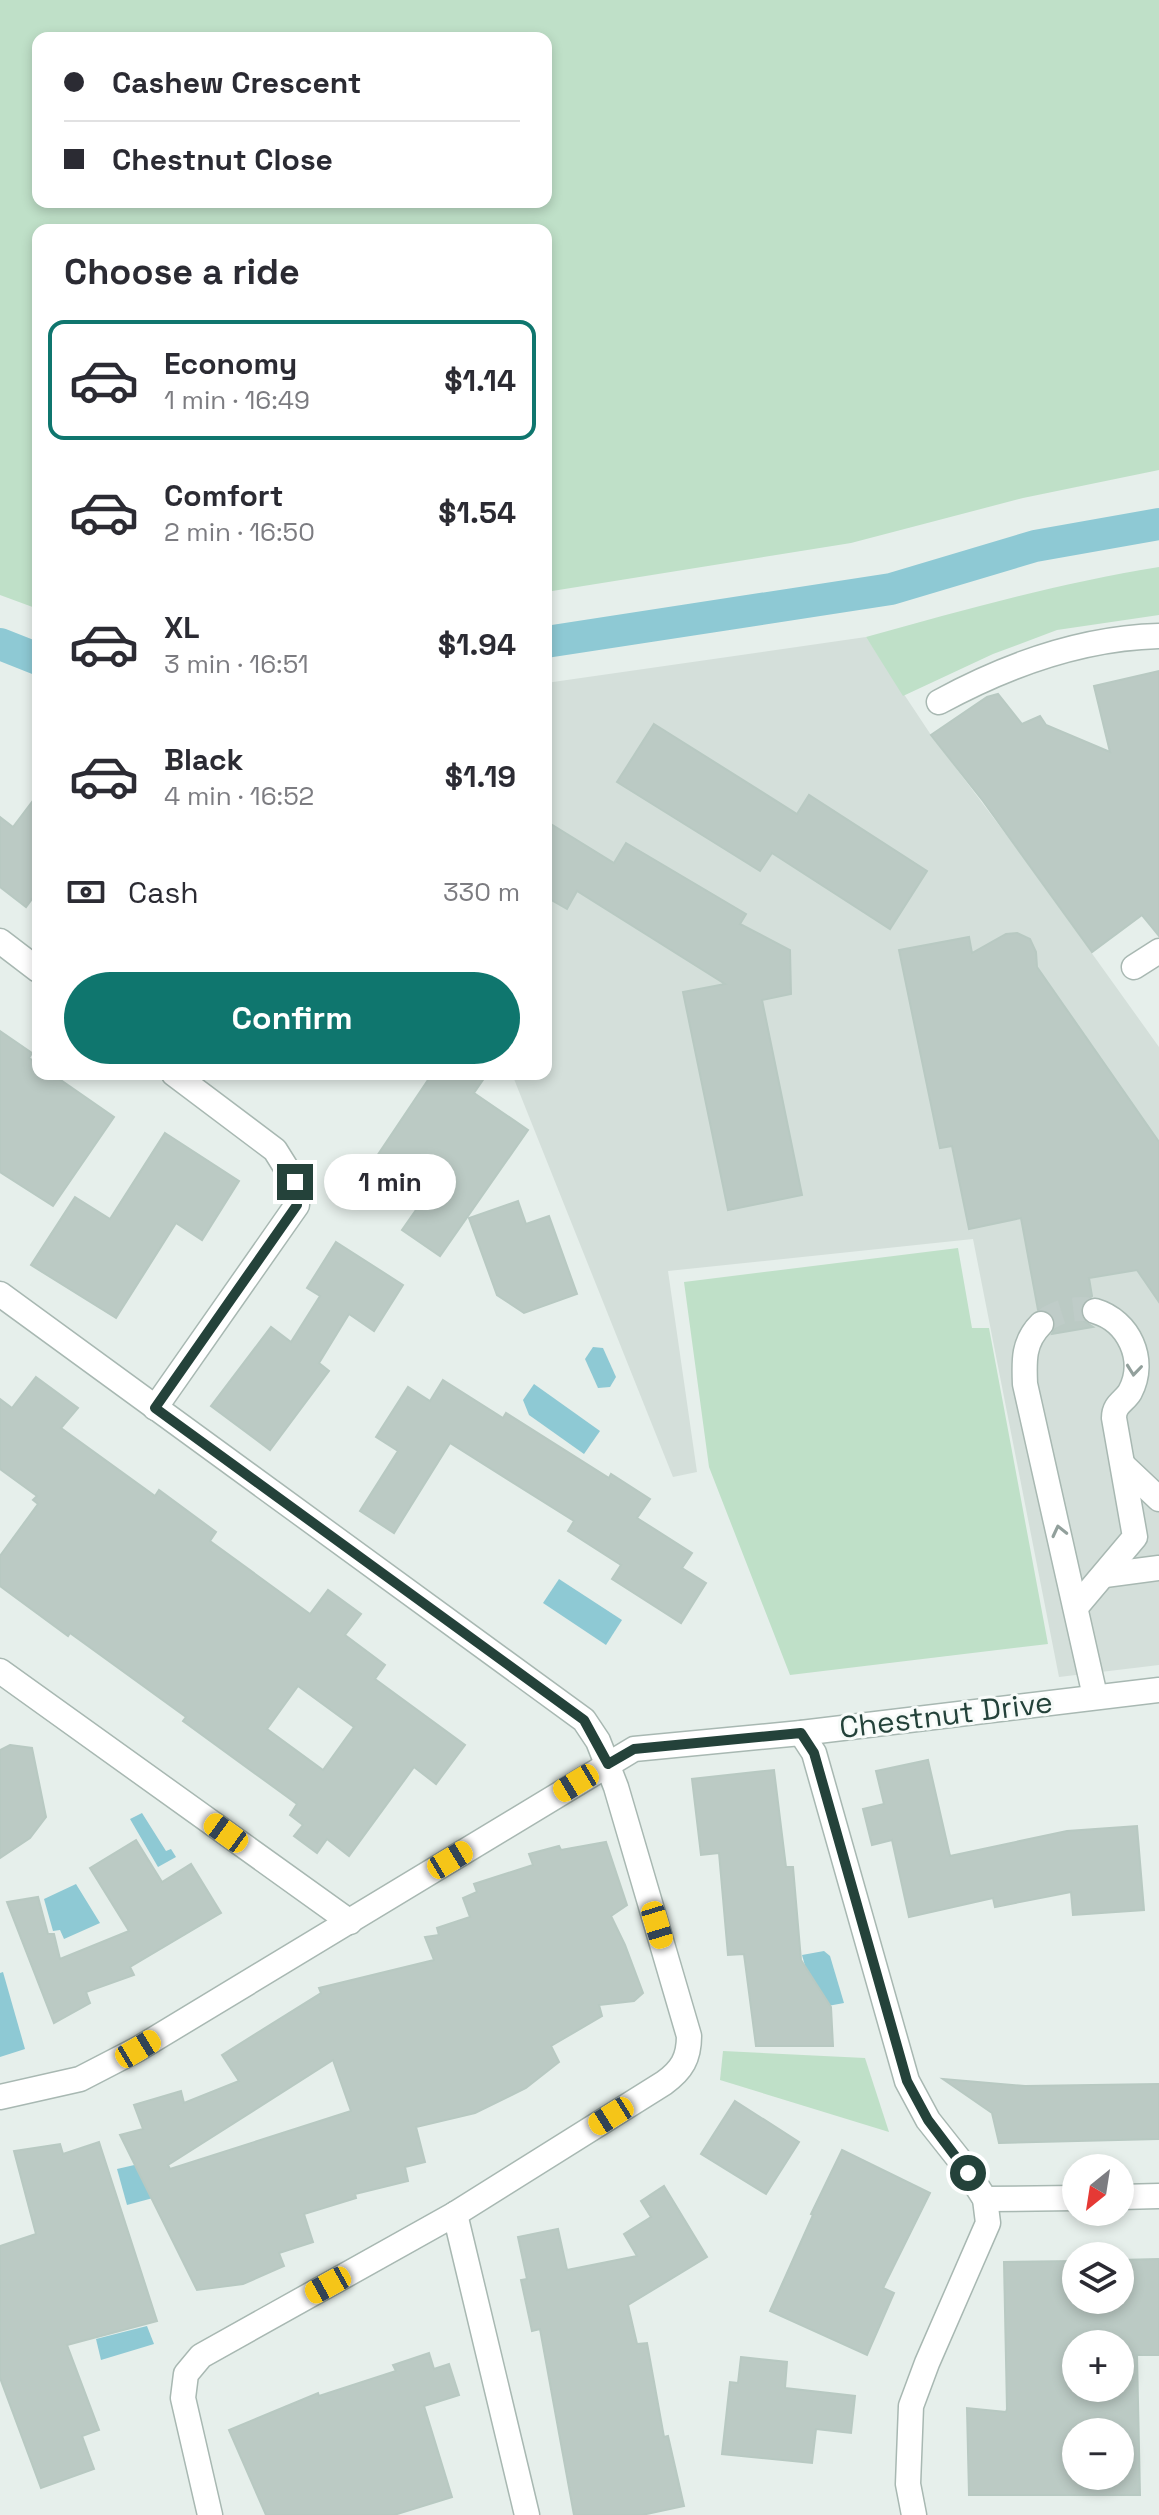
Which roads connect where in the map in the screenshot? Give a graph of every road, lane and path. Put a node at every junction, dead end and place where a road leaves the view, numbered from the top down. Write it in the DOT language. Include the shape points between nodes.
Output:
graph roads {
  1 [pos="1159,636"];
  2 [pos="939,702"];
  3 [pos="0,941"];
  4 [pos="1159,951"];
  5 [pos="32,965"];
  6 [pos="1134,967"];
  7 [pos="182,1080"];
  8 [pos="0,1294"];
  9 [pos="1095,1311"];
  10 [pos="1041,1324"];
  11 [pos="155,1408"];
  12 [pos="1124,1466"];
  13 [pos="1159,1499"];
  14 [pos="1159,1568"];
  15 [pos="1105,1575"];
  16 [pos="1076,1607"];
  17 [pos="0,1671"];
  18 [pos="1159,1690"];
  19 [pos="1095,1696"];
  20 [pos="801,1733"];
  21 [pos="608,1764"];
  22 [pos="350,1922"];
  23 [pos="0,2097"];
  24 [pos="1159,2196"];
  25 [pos="1134,2197"];
  26 [pos="1062,2198"];
  27 [pos="985,2199"];
  28 [pos="455,2214"];
  29 [pos="210,2515"];
  30 [pos="527,2515"];
  31 [pos="914,2515"];
  1 -- 2 [label="street" via="1062,651 1000,672"];
  3 -- 5 [label="street"];
  4 -- 6 [label="street"];
  7 -- 11 [label="street" via="275,1150 295,1182 297,1205"];
  8 -- 11 [label="street"];
  9 -- 12 [label="street, one-way" via="1122,1328 1136,1357 1129,1394 1114,1411"];
  16 -- 10 [label="street, one-way" via="1025,1384 1023,1354"];
  11 -- 21 [label="street" via="584,1720"];
  12 -- 13 [label="street"];
  12 -- 15 [label="street" via="1135,1537"];
  14 -- 15 [label="street"];
  15 -- 16 [label="street"];
  16 -- 19 [label="street"];
  17 -- 22 [label="street"];
  18 -- 19 [label="street, Chestnut Drive"];
  19 -- 20 [label="street, Chestnut Drive"];
  20 -- 21 [label="street, Chestnut Drive" via="634,1749"];
  20 -- 27 [label="street" via="814,1753 907,2081"];
  21 -- 22 [label="street, Chestnut Drive"];
  21 -- 28 [label="street" via="689,2050 675,2075"];
  22 -- 23 [label="street, Chestnut Drive" via="80,2079"];
  24 -- 25 [label="street"];
  26 -- 27 [label="street"];
  27 -- 31 [label="street" via="988,2223 911,2406 908,2484"];
  28 -- 29 [label="street" via="192,2364 183,2398"];
  28 -- 30 [label="street"];
}
